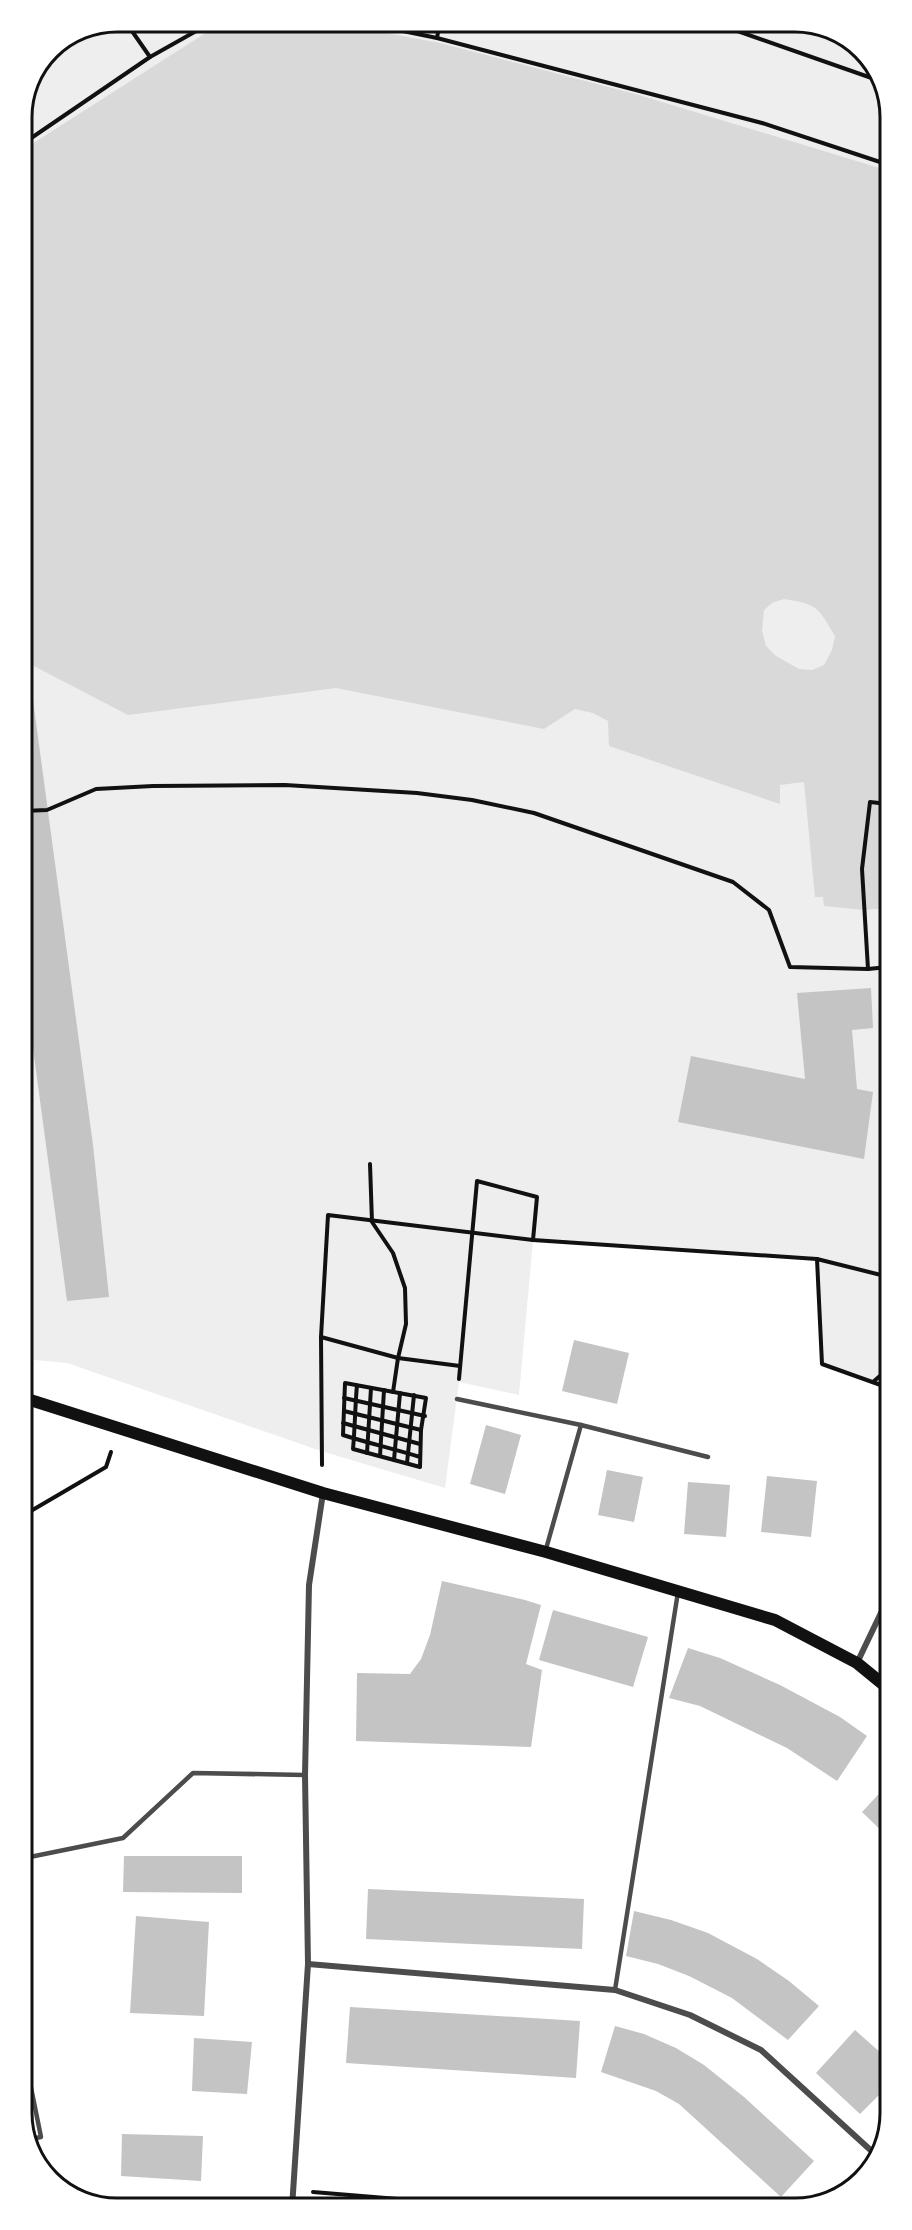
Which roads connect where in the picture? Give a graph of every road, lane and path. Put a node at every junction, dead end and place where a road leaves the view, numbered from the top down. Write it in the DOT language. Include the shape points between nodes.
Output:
graph roads {
  1 [pos="132,31"];
  2 [pos="196,31"];
  3 [pos="405,31"];
  4 [pos="438,31"];
  5 [pos="740,32"];
  6 [pos="437,38"];
  7 [pos="150,57"];
  8 [pos="871,78"];
  9 [pos="32,138"];
  10 [pos="880,162"];
  11 [pos="880,803"];
  12 [pos="32,811"];
  13 [pos="880,968"];
  14 [pos="868,969"];
  15 [pos="369,1164"];
  16 [pos="372,1222"];
  17 [pos="471,1232"];
  18 [pos="533,1240"];
  19 [pos="817,1259"];
  20 [pos="880,1275"];
  21 [pos="321,1337"];
  22 [pos="398,1358"];
  23 [pos="460,1366"];
  24 [pos="880,1376"];
  25 [pos="873,1382"];
  26 [pos="357,1385"];
  27 [pos="880,1385"];
  28 [pos="371,1388"];
  29 [pos="384,1390"];
  30 [pos="393,1392"];
  31 [pos="400,1393"];
  32 [pos="414,1395"];
  33 [pos="344,1398"];
  34 [pos="457,1399"];
  35 [pos="31,1400"];
  36 [pos="356,1400"];
  37 [pos="370,1404"];
  38 [pos="383,1406"];
  39 [pos="399,1410"];
  40 [pos="344,1411"];
  41 [pos="412,1413"];
  42 [pos="356,1414"];
  43 [pos="425,1416"];
  44 [pos="369,1417"];
  45 [pos="382,1420"];
  46 [pos="344,1423"];
  47 [pos="397,1424"];
  48 [pos="580,1425"];
  49 [pos="355,1426"];
  50 [pos="121,1427"];
  51 [pos="410,1428"];
  52 [pos="368,1430"];
  53 [pos="421,1431"];
  54 [pos="381,1434"];
  55 [pos="396,1437"];
  56 [pos="354,1438"];
  57 [pos="409,1441"];
  58 [pos="368,1442"];
  59 [pos="420,1444"];
  60 [pos="381,1446"];
  61 [pos="395,1450"];
  62 [pos="367,1453"];
  63 [pos="408,1453"];
  64 [pos="380,1456"];
  65 [pos="420,1457"];
  66 [pos="708,1457"];
  67 [pos="394,1460"];
  68 [pos="407,1463"];
  69 [pos="323,1493"];
  70 [pos="31,1511"];
  71 [pos="546,1552"];
  72 [pos="678,1591"];
  73 [pos="880,1615"];
  74 [pos="857,1662"];
  75 [pos="880,1682"];
  76 [pos="304,1775"];
  77 [pos="31,1857"];
  78 [pos="308,1965"];
  79 [pos="615,1990"];
  80 [pos="31,2089"];
  81 [pos="35,2138"];
  82 [pos="872,2151"];
  83 [pos="294,2190"];
  84 [pos="293,2198"];
  85 [pos="388,2198"];
  1 -- 7 [label="path"];
  2 -- 7 [label="path"];
  3 -- 6 [label="path"];
  4 -- 6 [label="path"];
  5 -- 8 [label="path"];
  6 -- 10 [label="path" via="762,123"];
  7 -- 9 [label="path"];
  11 -- 14 [label="path" via="870,802 862,869"];
  12 -- 14 [label="path" via="47,810 96,789 153,786 285,785 472,800 534,813 733,882 769,910 790,967"];
  13 -- 14 [label="path"];
  15 -- 16 [label="path"];
  16 -- 17 [label="path"];
  16 -- 21 [label="path" via="328,1215"];
  16 -- 22 [label="path" via="393,1253 405,1288 406,1324"];
  17 -- 18 [label="path"];
  17 -- 18 [label="path" via="477,1181 537,1197"];
  17 -- 23 [label="path"];
  18 -- 19 [label="path"];
  19 -- 20 [label="path"];
  19 -- 25 [label="path" via="822,1364"];
  21 -- 22 [label="path"];
  21 -- 69 [label="path"];
  22 -- 23 [label="path"];
  22 -- 30 [label="path"];
  23 -- 34 [label="path"];
  24 -- 25 [label="path"];
  25 -- 27 [label="path"];
  26 -- 28 [label="path"];
  26 -- 33 [label="path" via="345,1383"];
  26 -- 36 [label="path"];
  28 -- 29 [label="path"];
  28 -- 37 [label="path"];
  29 -- 30 [label="path"];
  29 -- 38 [label="path"];
  30 -- 31 [label="path"];
  31 -- 32 [label="path"];
  31 -- 39 [label="path"];
  32 -- 41 [label="path"];
  32 -- 43 [label="path" via="426,1398"];
  33 -- 36 [label="path"];
  33 -- 40 [label="path"];
  34 -- 48 [label="lane"];
  35 -- 50 [label="main road"];
  36 -- 37 [label="path"];
  36 -- 42 [label="path"];
  37 -- 38 [label="path"];
  37 -- 44 [label="path"];
  38 -- 39 [label="path"];
  38 -- 45 [label="path"];
  39 -- 41 [label="path"];
  39 -- 47 [label="path"];
  40 -- 42 [label="path"];
  40 -- 46 [label="path"];
  41 -- 43 [label="path"];
  41 -- 51 [label="path"];
  42 -- 44 [label="path"];
  42 -- 49 [label="path"];
  43 -- 53 [label="path"];
  44 -- 45 [label="path"];
  44 -- 52 [label="path"];
  45 -- 47 [label="path"];
  45 -- 54 [label="path"];
  46 -- 49 [label="path"];
  46 -- 56 [label="path" via="343,1435"];
  47 -- 51 [label="path"];
  47 -- 55 [label="path"];
  48 -- 66 [label="lane"];
  48 -- 71 [label="lane"];
  49 -- 52 [label="path"];
  49 -- 56 [label="path"];
  50 -- 69 [label="main road"];
  50 -- 70 [label="path" via="106,1467"];
  51 -- 53 [label="path"];
  51 -- 57 [label="path"];
  52 -- 54 [label="path"];
  52 -- 58 [label="path"];
  53 -- 59 [label="path"];
  54 -- 55 [label="path"];
  54 -- 60 [label="path"];
  55 -- 57 [label="path"];
  55 -- 61 [label="path"];
  56 -- 58 [label="path"];
  56 -- 62 [label="path" via="353,1449"];
  57 -- 59 [label="path"];
  57 -- 63 [label="path"];
  58 -- 60 [label="path"];
  58 -- 62 [label="path"];
  59 -- 65 [label="path"];
  60 -- 61 [label="path"];
  60 -- 64 [label="path"];
  61 -- 63 [label="path"];
  61 -- 67 [label="path"];
  62 -- 64 [label="path"];
  63 -- 65 [label="path"];
  63 -- 68 [label="path"];
  64 -- 67 [label="path"];
  65 -- 68 [label="path" via="420,1467"];
  67 -- 68 [label="path"];
  69 -- 71 [label="main road"];
  69 -- 76 [label="street" via="309,1585"];
  71 -- 72 [label="main road"];
  72 -- 74 [label="main road" via="775,1620"];
  72 -- 79 [label="lane"];
  73 -- 74 [label="street"];
  74 -- 75 [label="main road"];
  76 -- 77 [label="lane" via="194,1773 123,1838"];
  76 -- 78 [label="street"];
  78 -- 79 [label="street"];
  78 -- 83 [label="street"];
  79 -- 82 [label="street" via="690,2015 761,2050"];
  80 -- 81 [label="lane" via="40,2137"];
  83 -- 84 [label="street"];
  83 -- 85 [label="path"];
}
